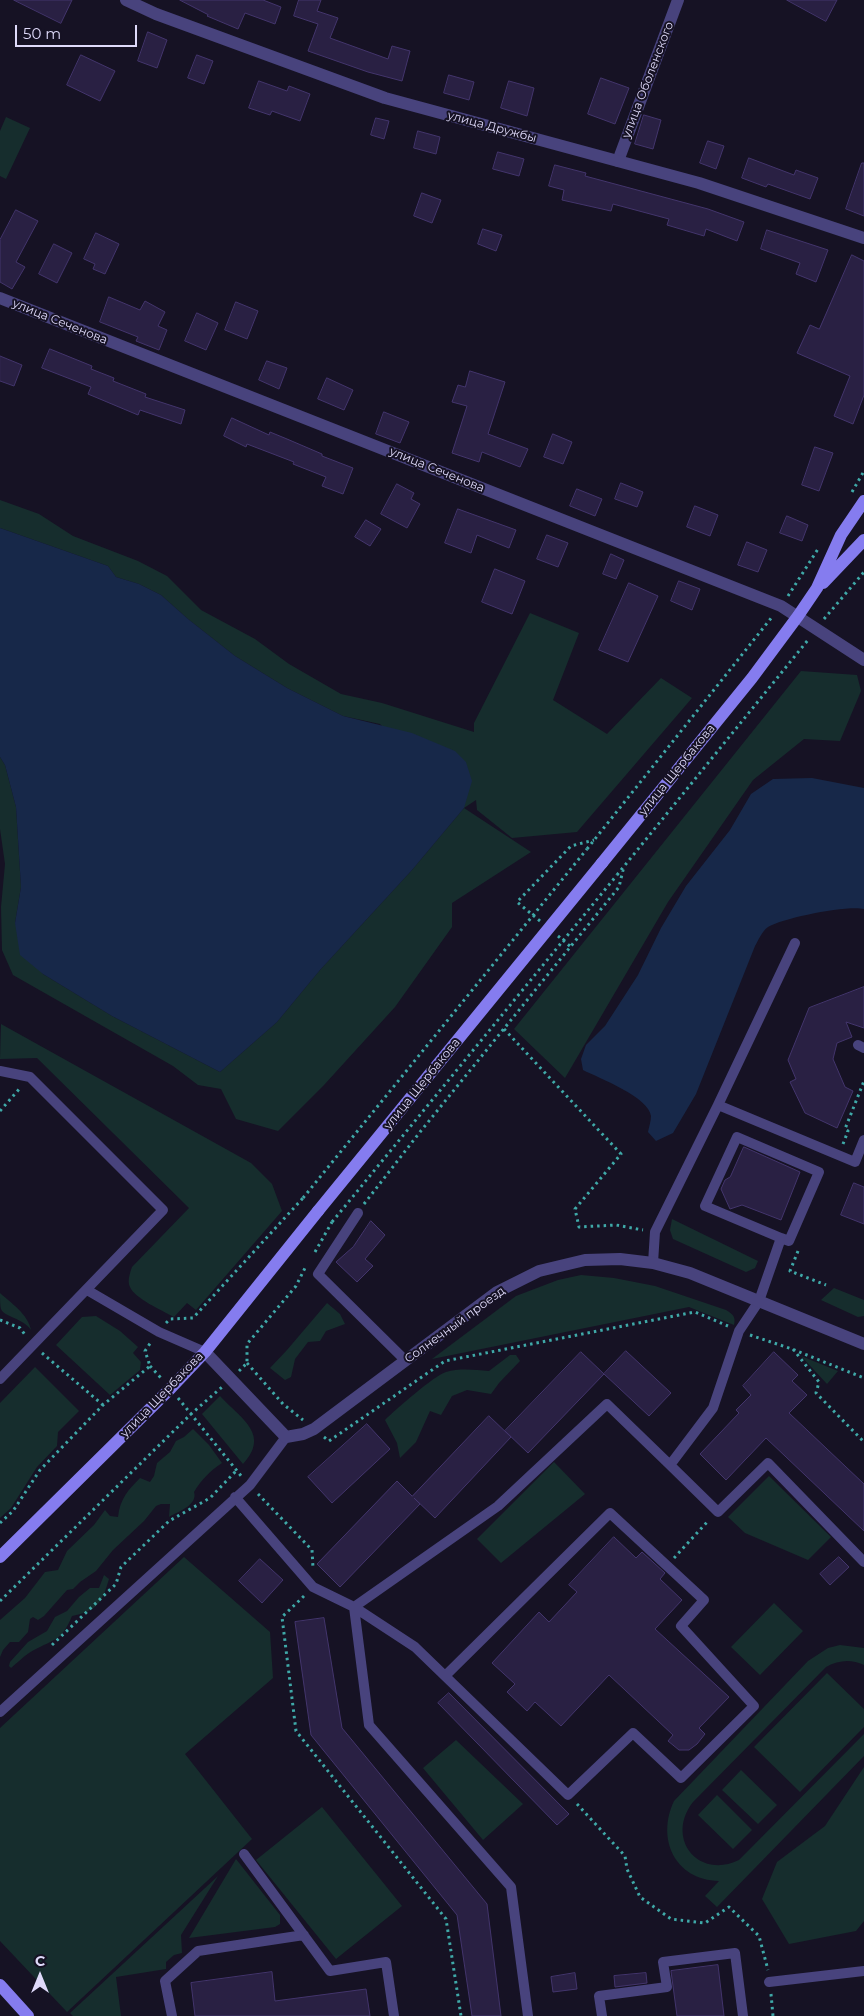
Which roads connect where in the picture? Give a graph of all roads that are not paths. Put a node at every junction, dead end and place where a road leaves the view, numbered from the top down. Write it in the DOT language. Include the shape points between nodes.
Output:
graph roads {
  1 [pos="126,0"];
  2 [pos="678,0"];
  3 [pos="618,161"];
  4 [pos="864,238"];
  5 [pos="0,298"];
  6 [pos="864,501"];
  7 [pos="864,540"];
  8 [pos="817,588"];
  9 [pos="798,616"];
  10 [pos="864,660"];
  11 [pos="795,943"];
  12 [pos="0,1071"];
  13 [pos="718,1105"];
  14 [pos="864,1140"];
  15 [pos="358,1213"];
  16 [pos="780,1238"];
  17 [pos="654,1263"];
  18 [pos="87,1290"];
  19 [pos="759,1301"];
  20 [pos="864,1344"];
  21 [pos="205,1352"];
  22 [pos="406,1361"];
  23 [pos="0,1378"];
  24 [pos="286,1437"];
  25 [pos="670,1465"];
  26 [pos="235,1497"];
  27 [pos="0,1557"];
  28 [pos="864,1562"];
  29 [pos="354,1607"];
  30 [pos="445,1676"];
  31 [pos="0,1712"];
  32 [pos="244,1854"];
  33 [pos="304,1935"];
  34 [pos="864,1971"];
  35 [pos="769,1982"];
  36 [pos="0,1985"];
  37 [pos="28,2016"];
  38 [pos="172,2016"];
  39 [pos="394,2016"];
  40 [pos="528,2016"];
  41 [pos="602,2016"];
  42 [pos="743,2016"];
  1 -- 3 [label="street, улица Дружбы" via="385,98"];
  2 -- 3 [label="street, улица Оболенского"];
  3 -- 4 [label="street, улица Дружбы" via="699,183"];
  5 -- 9 [label="street, улица Сеченова" via="781,606"];
  6 -- 8 [label="main road, улица Щербакова" via="841,535"];
  7 -- 8 [label="main road, улица Щербакова"];
  8 -- 9 [label="main road, улица Щербакова"];
  9 -- 10 [label="street, улица Сеченова"];
  9 -- 21 [label="main road, улица Щербакова, bridge" via="752,678"];
  11 -- 13 [label="lane"];
  12 -- 18 [label="lane" via="30,1077 163,1210"];
  13 -- 14 [label="lane" via="855,1162"];
  13 -- 17 [label="lane" via="654,1232"];
  15 -- 22 [label="lane" via="318,1274"];
  16 -- 16 [label="lane" via="705,1206 738,1137 818,1172 789,1241"];
  16 -- 19 [label="lane"];
  17 -- 19 [label="street, Солнечный проезд" via="690,1273"];
  17 -- 22 [label="street, Солнечный проезд" via="586,1260 539,1271 497,1292"];
  18 -- 21 [label="lane" via="159,1332"];
  18 -- 23 [label="lane"];
  19 -- 20 [label="street, Солнечный проезд"];
  19 -- 25 [label="lane" via="739,1331 714,1408"];
  21 -- 24 [label="street"];
  21 -- 27 [label="main road, улица Щербакова"];
  22 -- 24 [label="street, Солнечный проезд" via="314,1429"];
  24 -- 26 [label="lane" via="250,1485"];
  25 -- 28 [label="lane" via="718,1512 768,1463"];
  25 -- 29 [label="lane" via="607,1404 498,1506"];
  26 -- 29 [label="lane" via="313,1587"];
  26 -- 31 [label="lane"];
  29 -- 30 [label="lane" via="415,1647"];
  29 -- 40 [label="lane" via="369,1724 511,1887"];
  30 -- 30 [label="lane" via="610,1513 704,1600 681,1626 754,1706 681,1778 633,1733 568,1794"];
  32 -- 33 [label="lane"];
  33 -- 38 [label="lane" via="198,1951 165,1981"];
  33 -- 39 [label="lane" via="330,1971 386,1962"];
  34 -- 35 [label="lane"];
  36 -- 37 [label="main road"];
  41 -- 42 [label="lane" via="599,1996 666,1987 663,1962 735,1952"];
}
